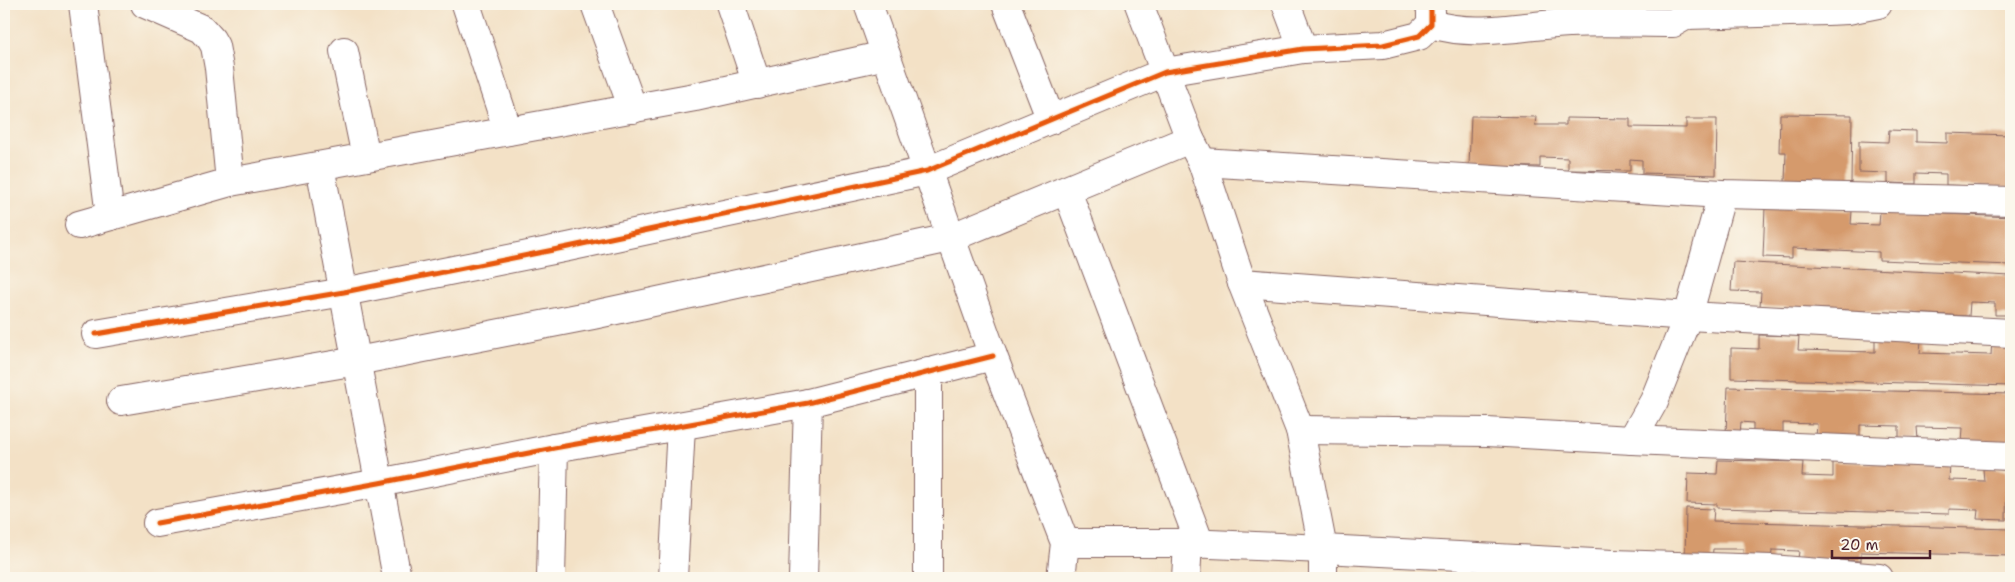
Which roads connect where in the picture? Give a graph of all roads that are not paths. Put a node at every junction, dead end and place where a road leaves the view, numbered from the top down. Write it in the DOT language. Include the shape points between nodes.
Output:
graph roads {
  1 [pos="83,4"];
  2 [pos="145,4"];
  3 [pos="466,4"];
  4 [pos="595,4"];
  5 [pos="730,4"];
  6 [pos="868,4"];
  7 [pos="1006,4"];
  8 [pos="1139,4"];
  9 [pos="1286,4"];
  10 [pos="1878,4"];
  11 [pos="1826,8"];
  12 [pos="1689,10"];
  13 [pos="1566,13"];
  14 [pos="1430,14"];
  15 [pos="1303,50"];
  16 [pos="344,51"];
  17 [pos="886,55"];
  18 [pos="1166,77"];
  19 [pos="757,84"];
  20 [pos="633,108"];
  21 [pos="1051,120"];
  22 [pos="508,131"];
  23 [pos="1193,144"];
  24 [pos="366,157"];
  25 [pos="320,166"];
  26 [pos="928,175"];
  27 [pos="230,182"];
  28 [pos="1067,191"];
  29 [pos="1722,194"];
  30 [pos="2011,201"];
  31 [pos="110,216"];
  32 [pos="79,225"];
  33 [pos="948,234"];
  34 [pos="1242,283"];
  35 [pos="345,296"];
  36 [pos="1688,316"];
  37 [pos="2011,333"];
  38 [pos="96,334"];
  39 [pos="992,356"];
  40 [pos="356,358"];
  41 [pos="928,372"];
  42 [pos="121,401"];
  43 [pos="808,402"];
  44 [pos="681,426"];
  45 [pos="1300,430"];
  46 [pos="1632,440"];
  47 [pos="554,448"];
  48 [pos="2011,456"];
  49 [pos="379,483"];
  50 [pos="157,523"];
  51 [pos="1065,543"];
  52 [pos="1194,544"];
  53 [pos="1323,549"];
  54 [pos="1650,572"];
  55 [pos="1771,574"];
  56 [pos="397,578"];
  57 [pos="551,578"];
  58 [pos="673,578"];
  59 [pos="803,578"];
  60 [pos="928,578"];
  61 [pos="1061,578"];
  62 [pos="1186,578"];
  63 [pos="1323,578"];
  64 [pos="1879,578"];
  1 -- 31 [label="street"];
  2 -- 27 [label="street" via="202,28 212,39 219,68"];
  3 -- 22 [label="street"];
  4 -- 20 [label="street"];
  5 -- 19 [label="street"];
  6 -- 17 [label="street"];
  7 -- 21 [label="street"];
  8 -- 18 [label="street"];
  9 -- 15 [label="street"];
  10 -- 11 [label="street" via="1848,10"];
  11 -- 12 [label="street"];
  12 -- 13 [label="street" via="1673,23"];
  13 -- 14 [label="street" via="1480,30 1447,29"];
  14 -- 15 [label="street" via="1419,36 1383,45"];
  15 -- 18 [label="street"];
  16 -- 24 [label="street"];
  17 -- 19 [label="street"];
  17 -- 26 [label="street"];
  18 -- 21 [label="street"];
  18 -- 23 [label="street"];
  19 -- 20 [label="street"];
  20 -- 22 [label="street"];
  21 -- 26 [label="street"];
  22 -- 24 [label="street"];
  23 -- 28 [label="street"];
  23 -- 29 [label="street"];
  23 -- 34 [label="street"];
  24 -- 25 [label="street"];
  25 -- 27 [label="street"];
  25 -- 35 [label="street"];
  26 -- 33 [label="street"];
  26 -- 35 [label="street" via="568,247"];
  27 -- 31 [label="street"];
  28 -- 33 [label="street"];
  28 -- 52 [label="street"];
  29 -- 30 [label="street"];
  29 -- 36 [label="street"];
  31 -- 32 [label="street"];
  33 -- 39 [label="street"];
  33 -- 40 [label="street" via="593,315"];
  34 -- 36 [label="street"];
  34 -- 45 [label="street"];
  35 -- 38 [label="street"];
  35 -- 40 [label="street"];
  36 -- 37 [label="street"];
  36 -- 46 [label="street" via="1654,401"];
  39 -- 41 [label="street"];
  39 -- 51 [label="street"];
  40 -- 42 [label="street"];
  40 -- 49 [label="street"];
  41 -- 43 [label="street"];
  41 -- 60 [label="street"];
  43 -- 44 [label="street"];
  43 -- 59 [label="street"];
  44 -- 47 [label="street"];
  44 -- 58 [label="street"];
  45 -- 46 [label="street" via="1487,432"];
  45 -- 53 [label="street"];
  46 -- 48 [label="street"];
  47 -- 49 [label="street"];
  47 -- 57 [label="street"];
  49 -- 50 [label="street"];
  49 -- 56 [label="street"];
  51 -- 52 [label="street"];
  51 -- 61 [label="street"];
  52 -- 53 [label="street"];
  52 -- 62 [label="street"];
  53 -- 54 [label="street"];
  53 -- 63 [label="street"];
  54 -- 55 [label="street"];
  55 -- 64 [label="street"];
}
